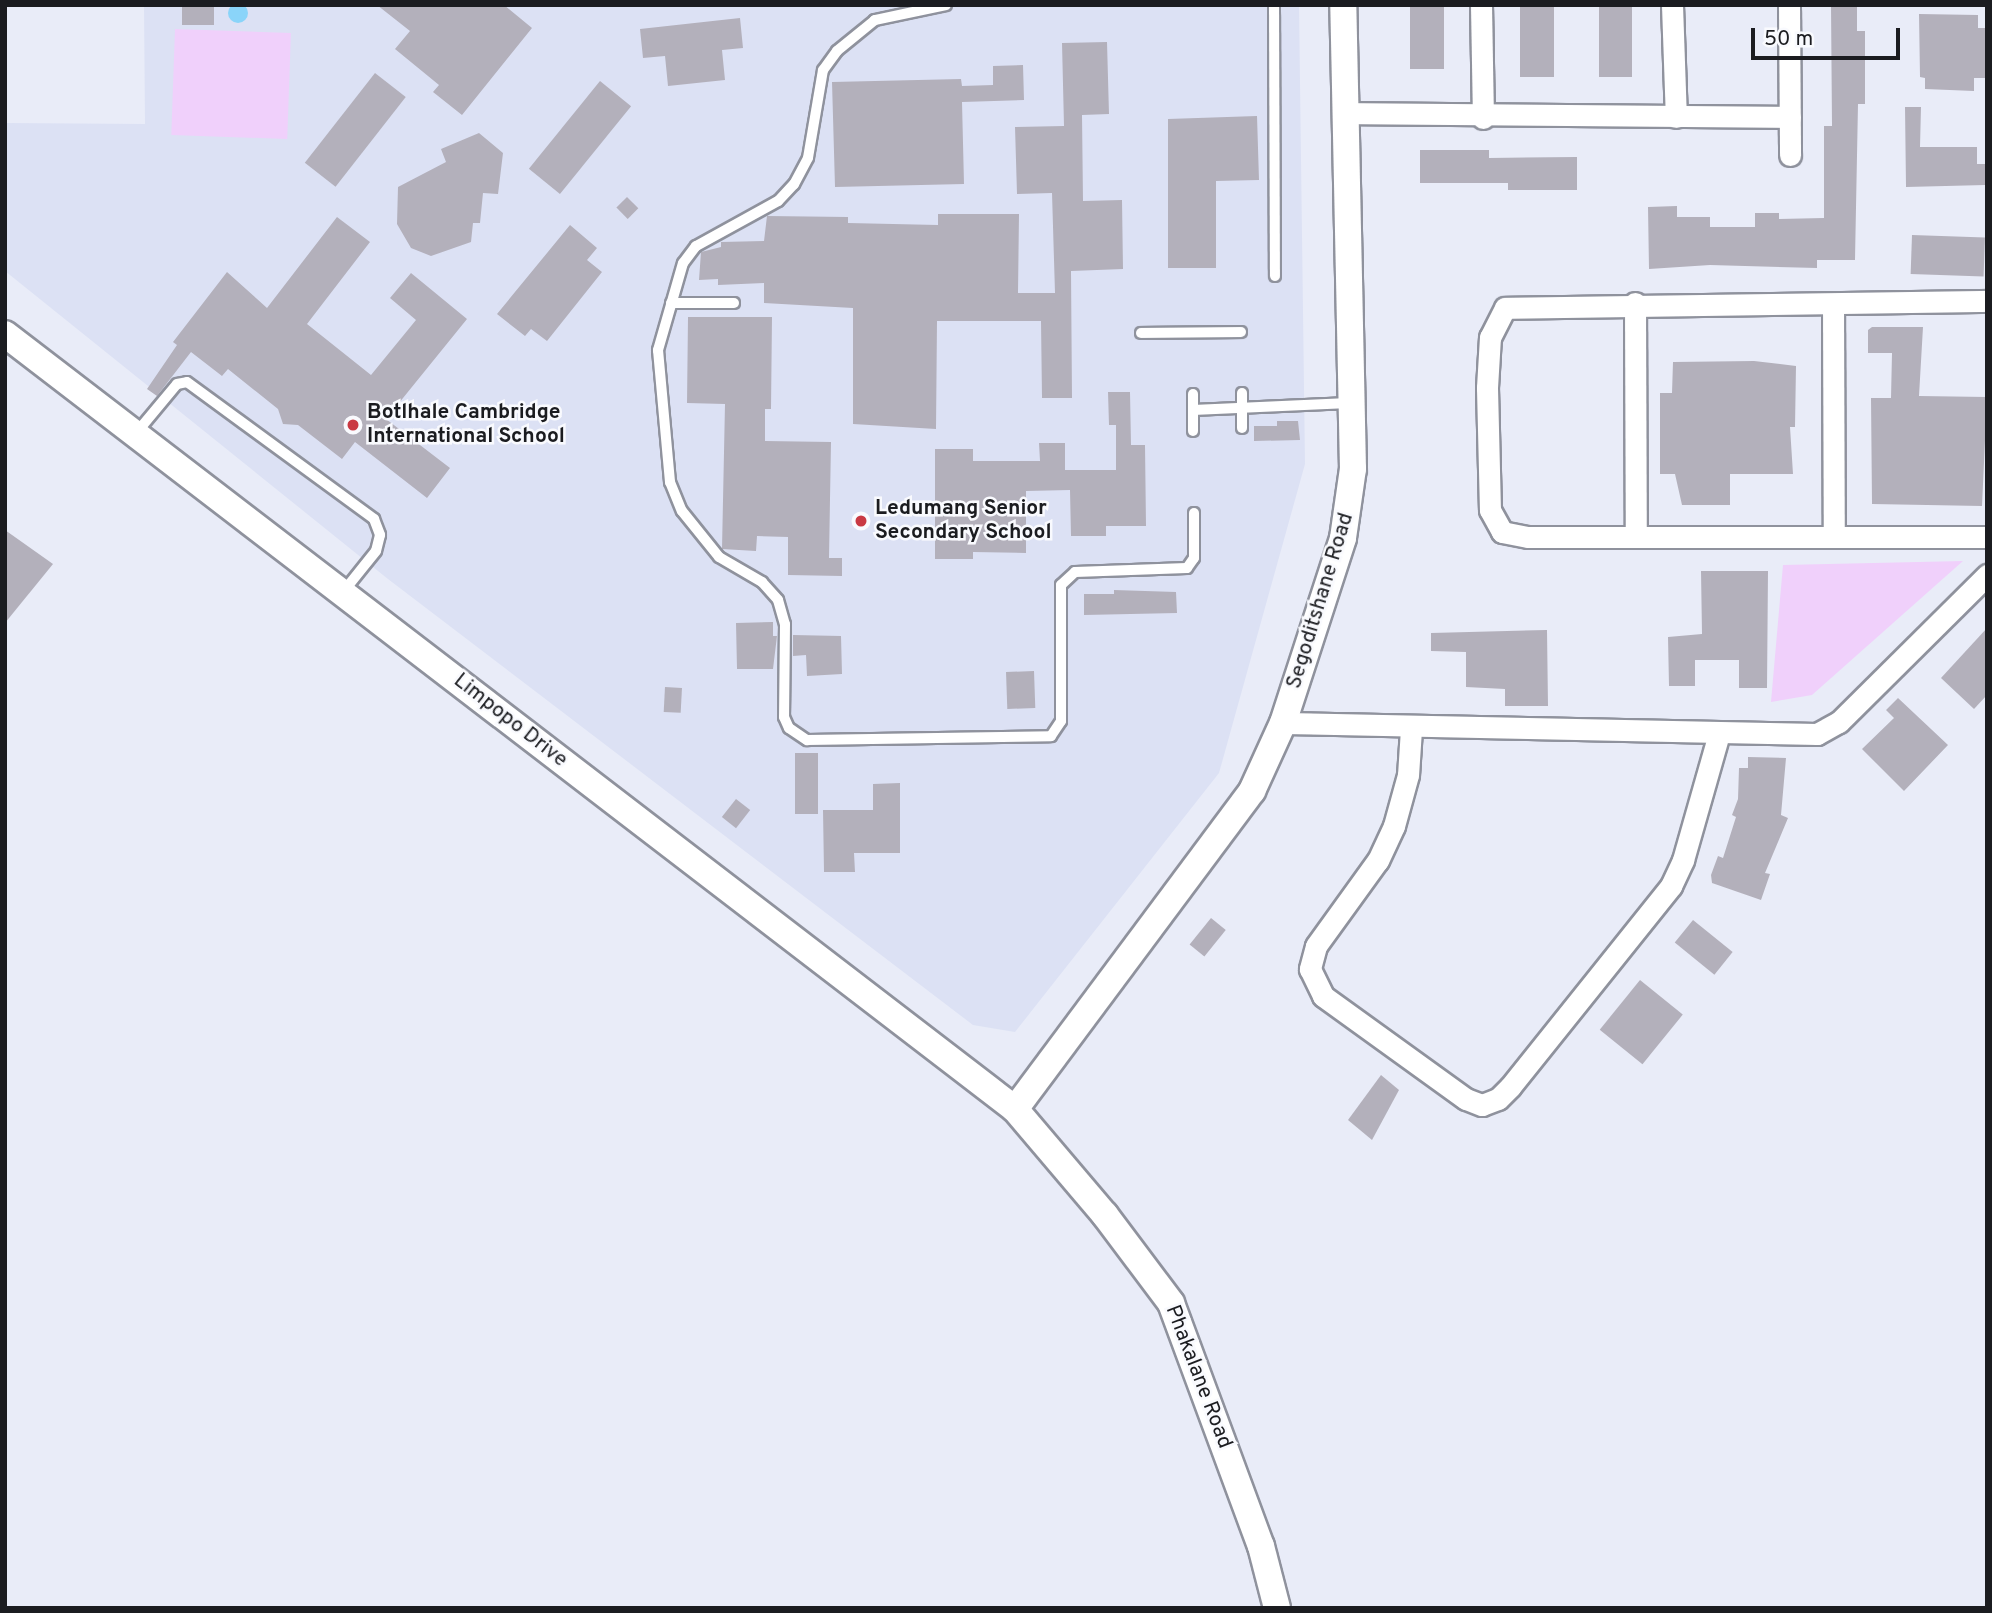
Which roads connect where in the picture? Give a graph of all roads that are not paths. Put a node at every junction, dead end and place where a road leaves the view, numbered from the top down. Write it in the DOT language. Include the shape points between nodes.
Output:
graph roads {
  1 [pos="946,5"];
  2 [pos="1274,5"];
  3 [pos="1343,5"];
  4 [pos="1481,5"];
  5 [pos="1672,5"];
  6 [pos="1789,5"];
  7 [pos="1344,113"];
  8 [pos="1676,117"];
  9 [pos="1790,117"];
  10 [pos="1483,118"];
  11 [pos="1790,155"];
  12 [pos="1275,276"];
  13 [pos="1987,301"];
  14 [pos="671,303"];
  15 [pos="734,303"];
  16 [pos="1635,303"];
  17 [pos="1833,304"];
  18 [pos="1241,332"];
  19 [pos="1141,333"];
  20 [pos="5,334"];
  21 [pos="1241,393"];
  22 [pos="1193,394"];
  23 [pos="1349,403"];
  24 [pos="1241,409"];
  25 [pos="1193,410"];
  26 [pos="1242,428"];
  27 [pos="1193,430"];
  28 [pos="137,432"];
  29 [pos="1194,513"];
  30 [pos="1636,537"];
  31 [pos="1834,537"];
  32 [pos="1987,537"];
  33 [pos="1987,575"];
  34 [pos="343,592"];
  35 [pos="1283,723"];
  36 [pos="1411,729"];
  37 [pos="1718,734"];
  38 [pos="1015,1109"];
  39 [pos="1277,1608"];
  1 -- 14 [label="lane" via="875,20 837,51 823,71 808,158 794,184 778,201 689,253"];
  2 -- 12 [label="lane"];
  3 -- 7 [label="street, Segoditshane Road"];
  4 -- 10 [label="street"];
  5 -- 8 [label="street"];
  6 -- 9 [label="street"];
  7 -- 10 [label="street"];
  7 -- 23 [label="street, Segoditshane Road"];
  8 -- 9 [label="street"];
  8 -- 10 [label="street"];
  9 -- 11 [label="street"];
  13 -- 17 [label="street"];
  14 -- 15 [label="lane"];
  14 -- 29 [label="lane" via="658,350 670,482 698,535 719,557 762,582 778,600 785,624 784,717 797,737 1051,737 1061,721 1061,585 1074,572 1187,568 1194,558"];
  16 -- 17 [label="street"];
  16 -- 30 [label="street"];
  16 -- 30 [label="street" via="1505,308 1490,337 1487,388 1490,510 1502,532 1528,537"];
  17 -- 31 [label="street"];
  18 -- 19 [label="lane"];
  20 -- 28 [label="street, Limpopo Drive"];
  21 -- 24 [label="lane"];
  22 -- 25 [label="lane"];
  23 -- 24 [label="lane"];
  23 -- 35 [label="street, Segoditshane Road" via="1350,507"];
  24 -- 25 [label="lane"];
  24 -- 26 [label="lane"];
  25 -- 27 [label="lane"];
  28 -- 34 [label="street, Limpopo Drive"];
  28 -- 34 [label="lane" via="177,384 187,382 374,519 380,535 376,551"];
  30 -- 31 [label="street"];
  31 -- 32 [label="street"];
  33 -- 37 [label="street" via="1839,722 1817,734"];
  34 -- 38 [label="street, Limpopo Drive"];
  35 -- 36 [label="street"];
  35 -- 38 [label="street, Segoditshane Road" via="1240,812"];
  36 -- 37 [label="street"];
  36 -- 37 [label="street" via="1408,775 1394,826 1378,860 1316,946 1310,968 1323,996 1466,1099 1482,1105 1498,1099 1510,1087 1671,887 1683,860"];
  38 -- 39 [label="street, Phakalane Road" via="1105,1215 1171,1303 1261,1546"];
}
